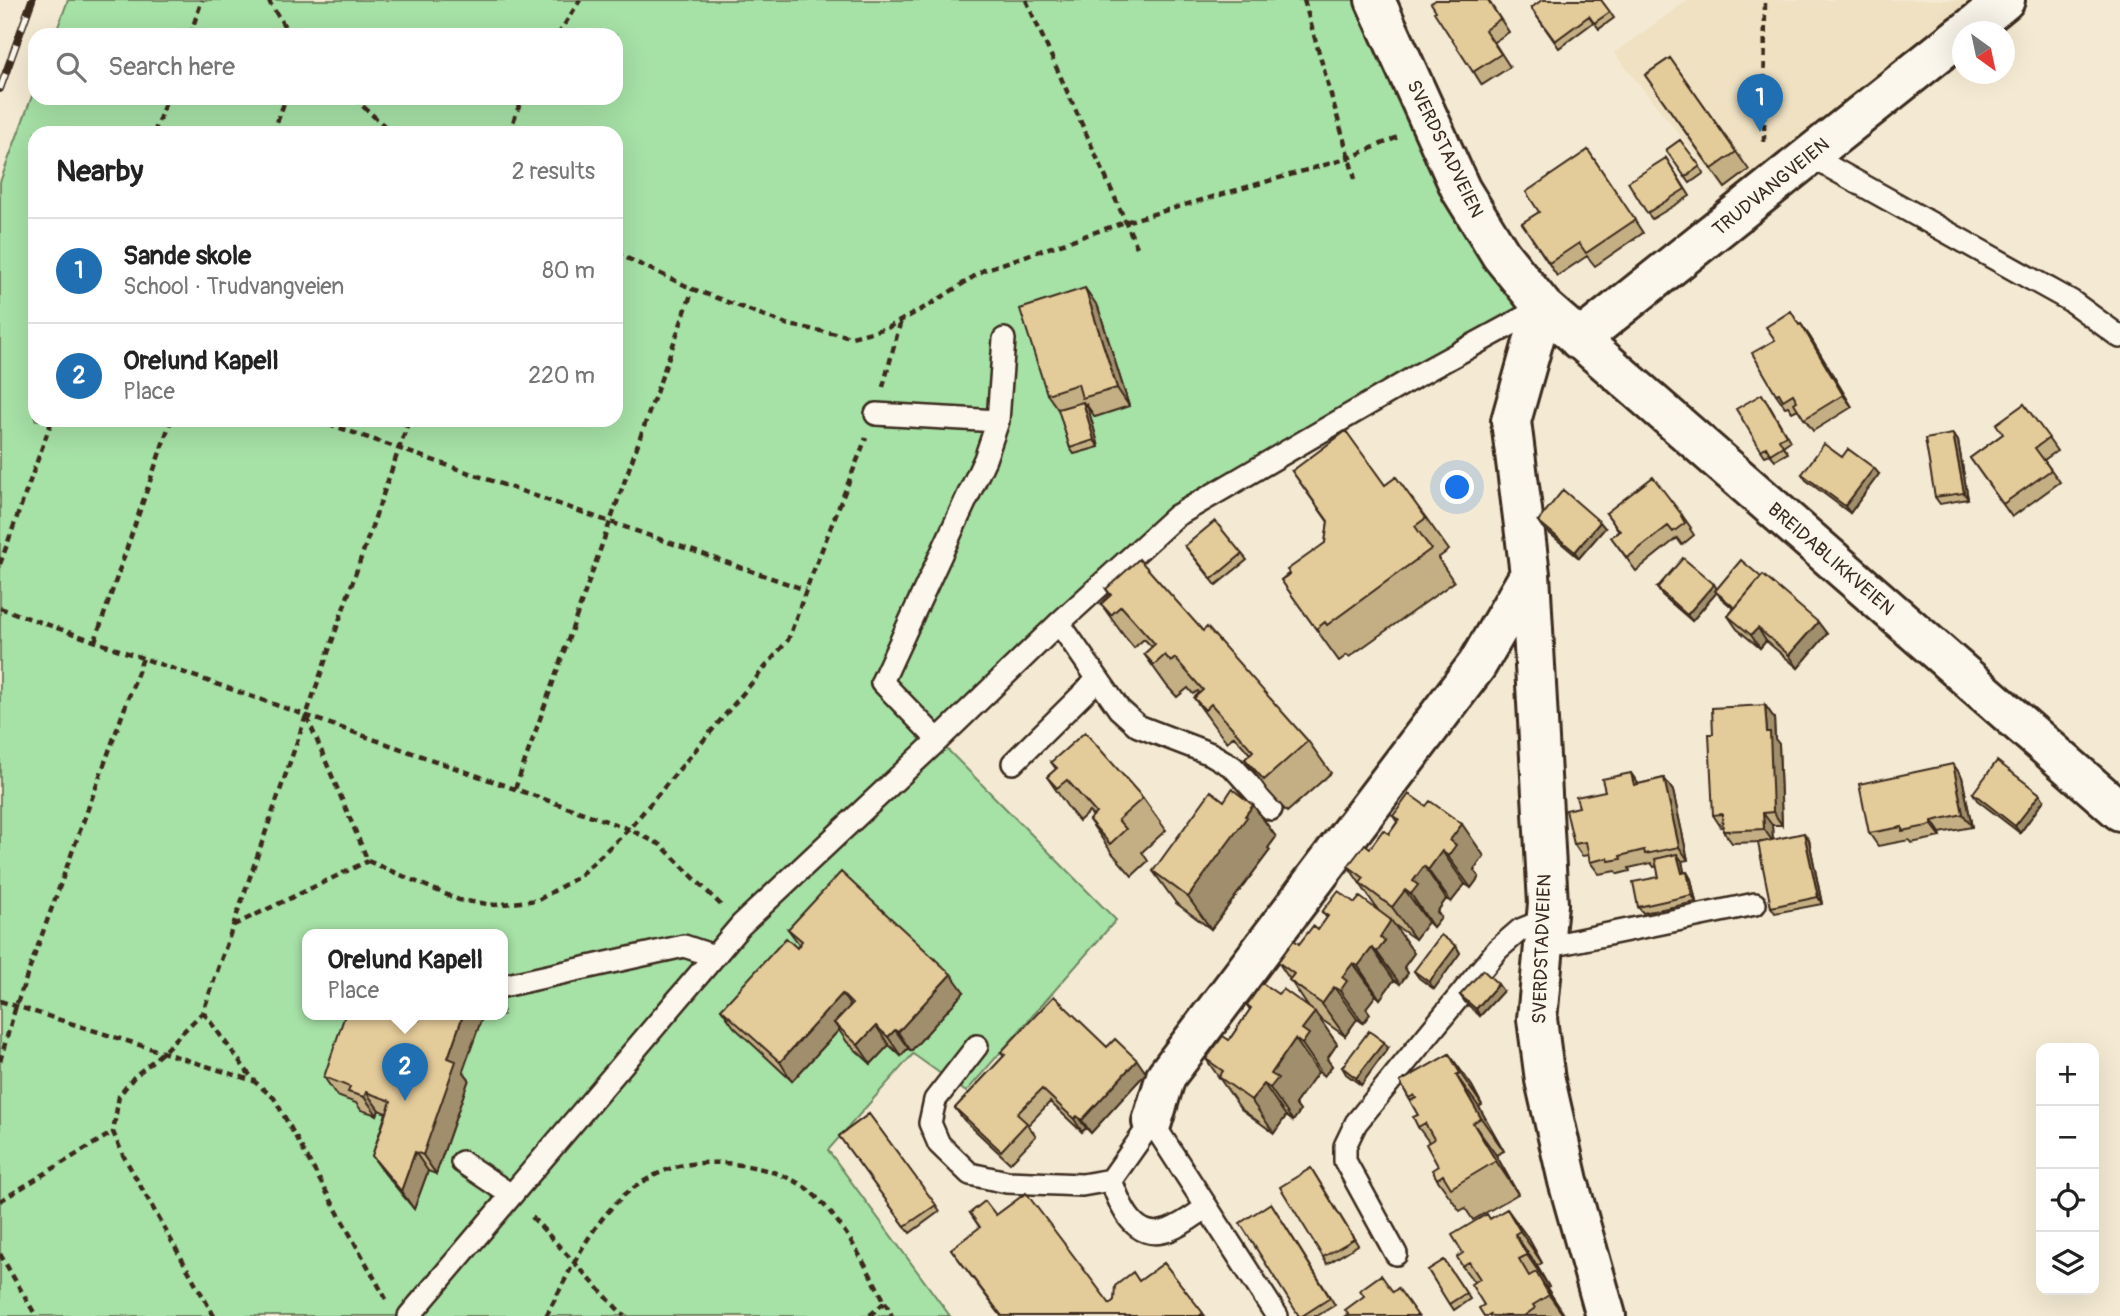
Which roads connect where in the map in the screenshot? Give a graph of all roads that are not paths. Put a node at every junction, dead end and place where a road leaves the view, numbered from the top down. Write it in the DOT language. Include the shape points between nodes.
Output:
graph roads {
  1 [pos="1375,0"];
  2 [pos="2005,0"];
  3 [pos="1979,21"];
  4 [pos="1952,43"];
  5 [pos="1811,156"];
  6 [pos="1543,307"];
  7 [pos="2120,337"];
  8 [pos="1004,339"];
  9 [pos="1579,340"];
  10 [pos="876,414"];
  11 [pos="998,421"];
  12 [pos="1530,573"];
  13 [pos="1059,623"];
  14 [pos="1098,679"];
  15 [pos="938,740"];
  16 [pos="1013,763"];
  17 [pos="1271,808"];
  18 [pos="2120,811"];
  19 [pos="1755,904"];
  20 [pos="1546,933"];
  21 [pos="715,956"];
  22 [pos="508,985"];
  23 [pos="977,1046"];
  24 [pos="1152,1122"];
  25 [pos="462,1162"];
  26 [pos="1111,1180"];
  27 [pos="511,1195"];
  28 [pos="1207,1207"];
  29 [pos="1396,1254"];
  30 [pos="410,1316"];
  31 [pos="1277,1316"];
  32 [pos="1606,1316"];
  1 -- 6 [label="street, SVERDSTADVEIEN" via="1461,190 1502,255"];
  2 -- 3 [label="street, TRUDVANGVEIEN"];
  4 -- 5 [label="street, TRUDVANGVEIEN"];
  5 -- 7 [label="lane" via="2071,301"];
  5 -- 9 [label="street, TRUDVANGVEIEN"];
  6 -- 9 [label="street, BREIDABLIKKVEIEN"];
  6 -- 12 [label="street, SVERDSTADVEIEN" via="1511,421"];
  6 -- 13 [label="lane" via="1176,516"];
  8 -- 11 [label="lane"];
  9 -- 18 [label="street, BREIDABLIKKVEIEN"];
  10 -- 11 [label="lane"];
  11 -- 15 [label="lane" via="985,459 882,682"];
  12 -- 20 [label="street, SVERDSTADVEIEN"];
  12 -- 24 [label="street" via="1477,665 1166,1076"];
  13 -- 14 [label="lane"];
  13 -- 15 [label="lane"];
  14 -- 16 [label="lane"];
  14 -- 17 [label="lane" via="1138,726 1233,767"];
  15 -- 21 [label="lane" via="741,925"];
  19 -- 20 [label="lane"];
  20 -- 29 [label="lane" via="1520,930 1498,949 1356,1123 1345,1146 1345,1161"];
  20 -- 32 [label="street, SVERDSTADVEIEN" via="1537,1019 1545,1080"];
  21 -- 22 [label="lane" via="684,946"];
  21 -- 27 [label="lane"];
  23 -- 26 [label="lane" via="935,1100 930,1123 939,1144 970,1174 1007,1182 1082,1185"];
  24 -- 26 [label="lane"];
  24 -- 28 [label="lane"];
  25 -- 27 [label="lane"];
  26 -- 28 [label="lane" via="1121,1207 1133,1223 1149,1231 1167,1231"];
  27 -- 30 [label="lane"];
  28 -- 31 [label="lane"];
}
